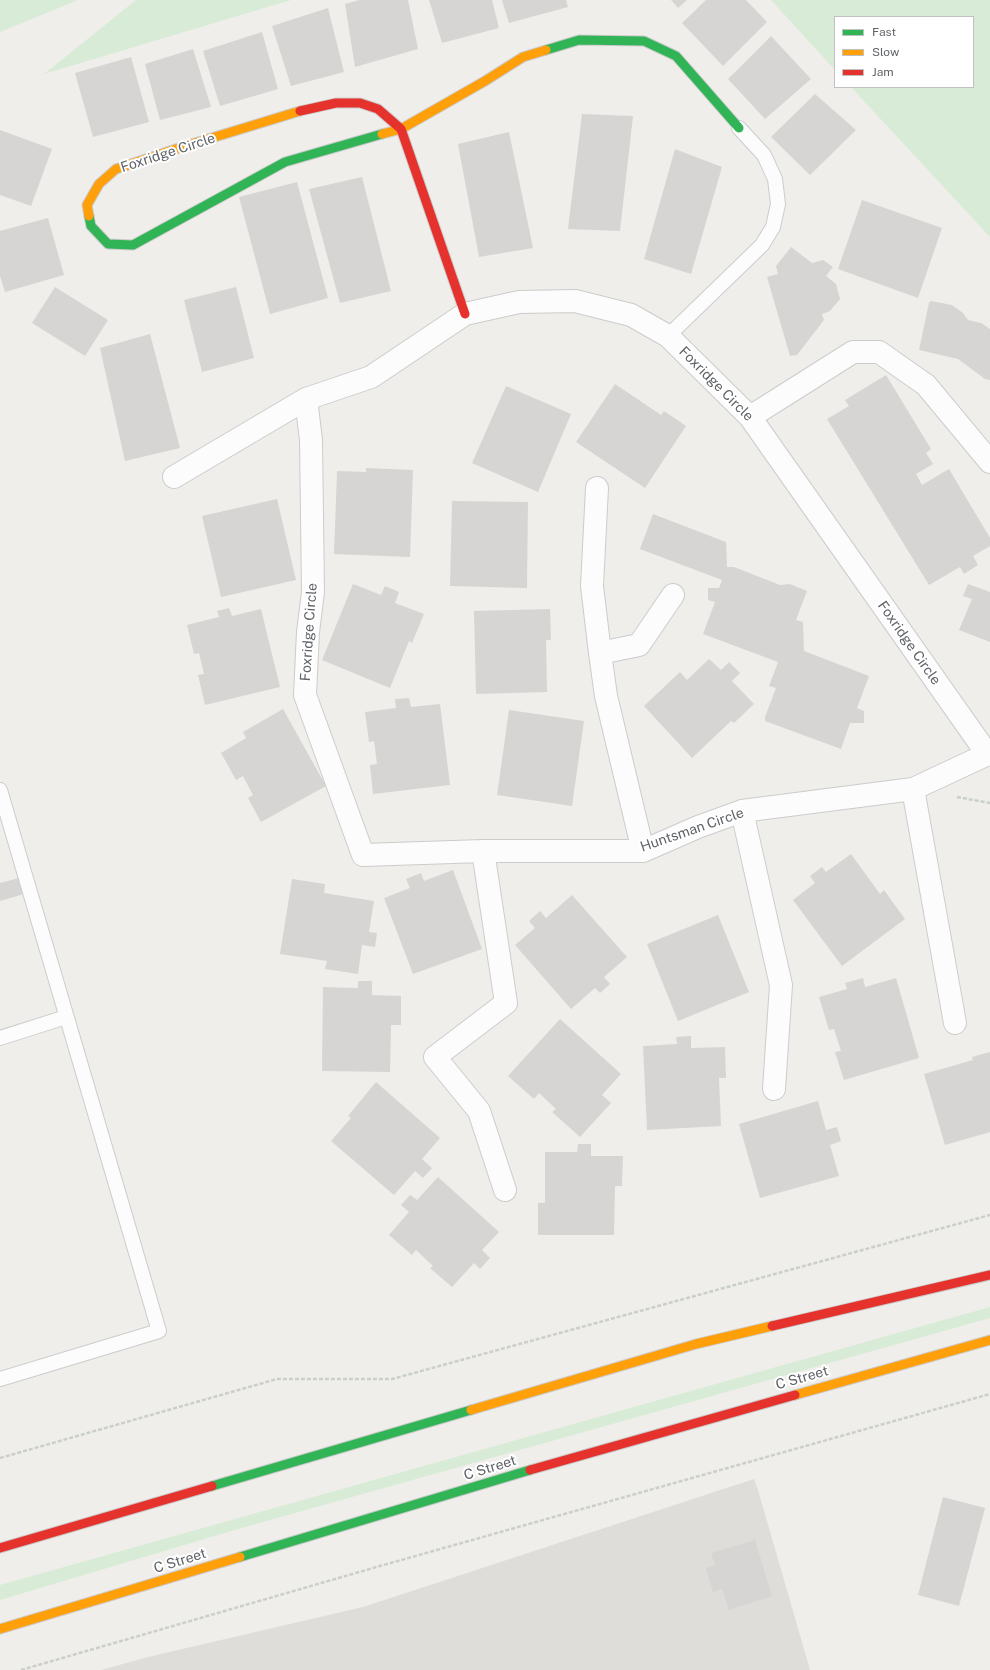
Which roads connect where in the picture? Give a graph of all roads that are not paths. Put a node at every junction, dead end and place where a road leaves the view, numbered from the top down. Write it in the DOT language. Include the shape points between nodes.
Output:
graph roads {
  1 [pos="739,128"];
  2 [pos="401,130"];
  3 [pos="465,314"];
  4 [pos="668,336"];
  5 [pos="306,399"];
  6 [pos="750,417"];
  7 [pos="990,462"];
  8 [pos="174,478"];
  9 [pos="597,488"];
  10 [pos="673,595"];
  11 [pos="600,653"];
  12 [pos="989,754"];
  13 [pos="913,789"];
  14 [pos="0,790"];
  15 [pos="742,811"];
  16 [pos="643,850"];
  17 [pos="483,851"];
  18 [pos="363,855"];
  19 [pos="66,1018"];
  20 [pos="955,1023"];
  21 [pos="0,1038"];
  22 [pos="774,1089"];
  23 [pos="505,1190"];
  24 [pos="990,1275"];
  25 [pos="990,1340"];
  26 [pos="0,1379"];
  27 [pos="0,1548"];
  28 [pos="0,1629"];
  1 -- 2 [label="main road, Foxridge Circle" via="676,56 644,41 579,40 524,56"];
  1 -- 4 [label="lane" via="764,154 774,179 778,204 773,226 762,245"];
  2 -- 2 [label="main road, Foxridge Circle" via="378,109 360,103 336,103 287,114 116,169 99,184 87,205 91,226 108,244 133,244 285,162"];
  2 -- 3 [label="main road"];
  3 -- 4 [label="street, Foxridge Circle" via="519,302 575,301 631,315"];
  3 -- 5 [label="street, Foxridge Circle" via="371,377"];
  4 -- 6 [label="street, Foxridge Circle"];
  5 -- 8 [label="street, Foxridge Circle"];
  5 -- 18 [label="street, Foxridge Circle" via="311,440 313,592 305,695"];
  6 -- 7 [label="street" via="853,352 879,352 926,385"];
  6 -- 12 [label="street, Foxridge Circle"];
  9 -- 11 [label="street" via="592,586"];
  10 -- 11 [label="street" via="639,645"];
  11 -- 16 [label="street" via="606,696"];
  12 -- 13 [label="street, Huntsman Circle"];
  13 -- 15 [label="street, Huntsman Circle"];
  13 -- 20 [label="street"];
  14 -- 19 [label="lane"];
  15 -- 16 [label="street, Huntsman Circle"];
  15 -- 22 [label="street" via="781,985"];
  16 -- 17 [label="street, Huntsman Circle"];
  17 -- 18 [label="street, Huntsman Circle"];
  17 -- 23 [label="street" via="506,1003 436,1057 479,1111"];
  19 -- 21 [label="lane"];
  19 -- 26 [label="lane" via="159,1331"];
  24 -- 27 [label="main road" via="696,1344"];
  25 -- 28 [label="main road, C Street" via="576,1456"];
}
